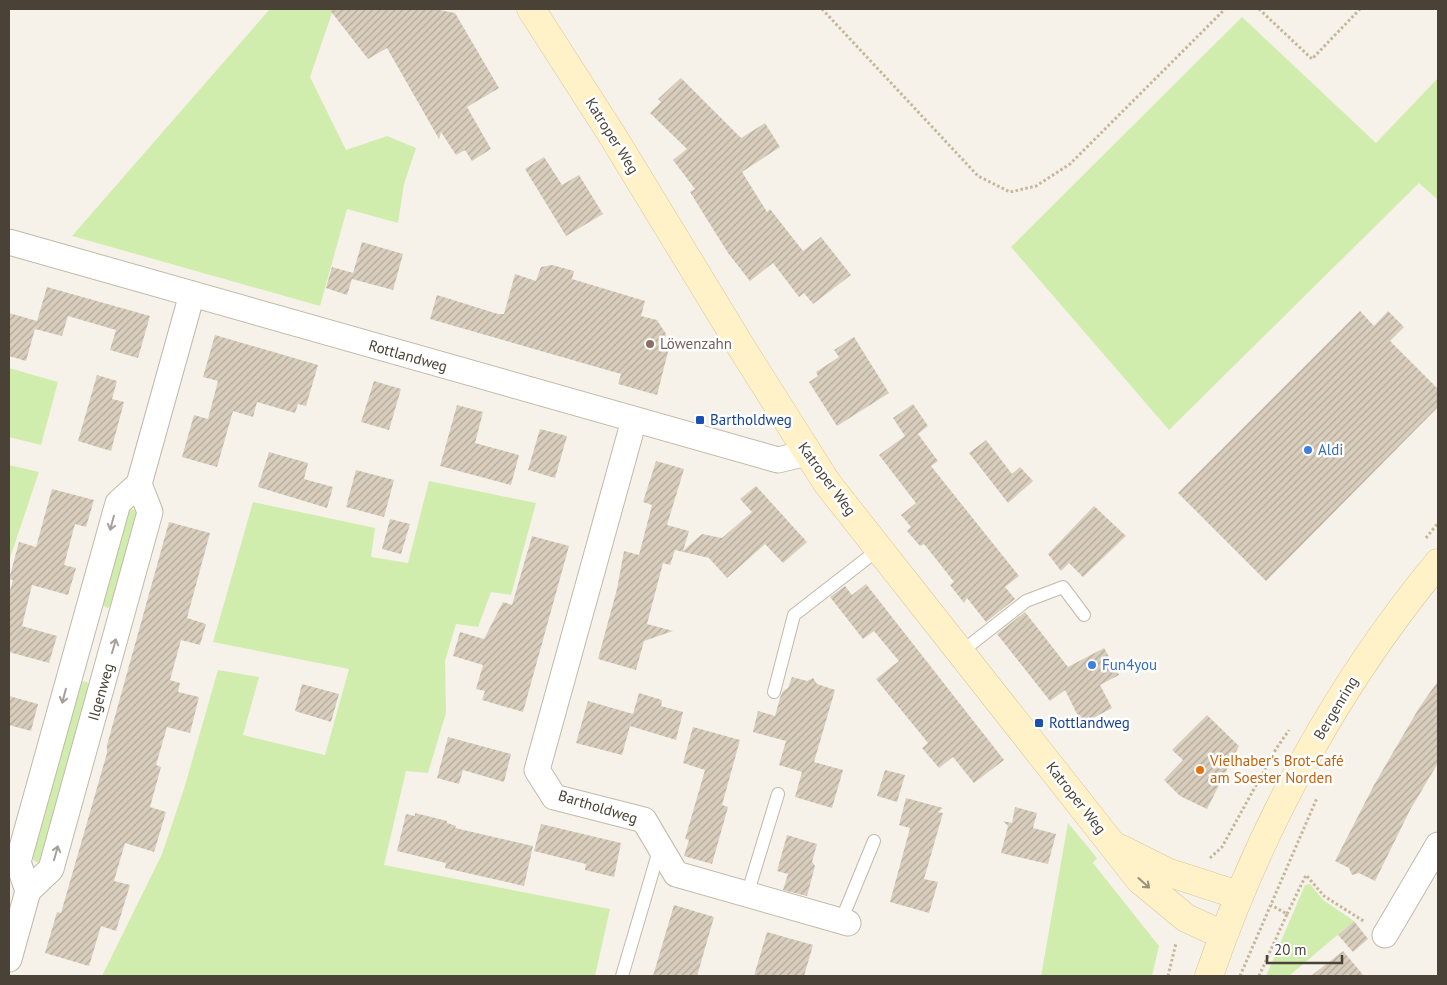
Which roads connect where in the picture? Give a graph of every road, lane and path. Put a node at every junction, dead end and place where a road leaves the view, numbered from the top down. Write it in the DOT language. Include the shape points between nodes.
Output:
graph roads {
  1 [pos="531,9"];
  2 [pos="822,9"];
  3 [pos="1225,9"];
  4 [pos="1259,9"];
  5 [pos="1360,9"];
  6 [pos="9,242"];
  7 [pos="192,294"];
  8 [pos="634,420"];
  9 [pos="807,453"];
  10 [pos="139,484"];
  11 [pos="879,548"];
  12 [pos="1438,563"];
  13 [pos="1084,615"];
  14 [pos="961,652"];
  15 [pos="774,692"];
  16 [pos="778,794"];
  17 [pos="1318,796"];
  18 [pos="874,841"];
  19 [pos="1438,845"];
  20 [pos="1114,846"];
  21 [pos="660,847"];
  22 [pos="28,891"];
  23 [pos="747,895"];
  24 [pos="1238,895"];
  25 [pos="1271,905"];
  26 [pos="1287,914"];
  27 [pos="844,922"];
  28 [pos="1385,934"];
  29 [pos="1223,935"];
  30 [pos="9,959"];
  31 [pos="622,976"];
  32 [pos="1209,976"];
  33 [pos="1240,976"];
  34 [pos="1259,976"];
  1 -- 9 [label="street, Katroper Weg"];
  2 -- 3 [label="path" via="978,176 1010,192 1036,186 1070,164"];
  4 -- 5 [label="path" via="1312,59"];
  6 -- 7 [label="street, Rottlandweg"];
  7 -- 8 [label="street, Rottlandweg"];
  7 -- 10 [label="street"];
  8 -- 9 [label="street, Rottlandweg" via="778,460"];
  8 -- 21 [label="street, Bartholdweg" via="537,770 554,797 644,820"];
  9 -- 11 [label="street, Katroper Weg"];
  10 -- 22 [label="street, one-way" via="118,503 18,862"];
  22 -- 10 [label="street, Ilgenweg, one-way" via="51,869 119,628 150,512"];
  11 -- 14 [label="street, Katroper Weg"];
  11 -- 15 [label="lane" via="794,614"];
  12 -- 24 [label="street, Bergenring" via="1340,699 1297,774"];
  13 -- 14 [label="lane" via="1063,587 1026,601"];
  14 -- 20 [label="street, Katroper Weg"];
  16 -- 23 [label="lane"];
  17 -- 25 [label="path"];
  18 -- 27 [label="lane"];
  19 -- 28 [label="street"];
  20 -- 24 [label="street, Katroper Weg" via="1167,872"];
  20 -- 29 [label="street, Katroper Weg, one-way" via="1140,880 1186,918"];
  21 -- 23 [label="street, Bartholdweg" via="676,874"];
  21 -- 31 [label="lane"];
  22 -- 30 [label="street"];
  23 -- 27 [label="street, Bartholdweg"];
  24 -- 29 [label="street, Bergenring"];
  25 -- 26 [label="path"];
  25 -- 33 [label="path"];
  26 -- 28 [label="path" via="1306,875 1324,896"];
  26 -- 34 [label="path"];
  29 -- 32 [label="street, Bergenring"];
}
